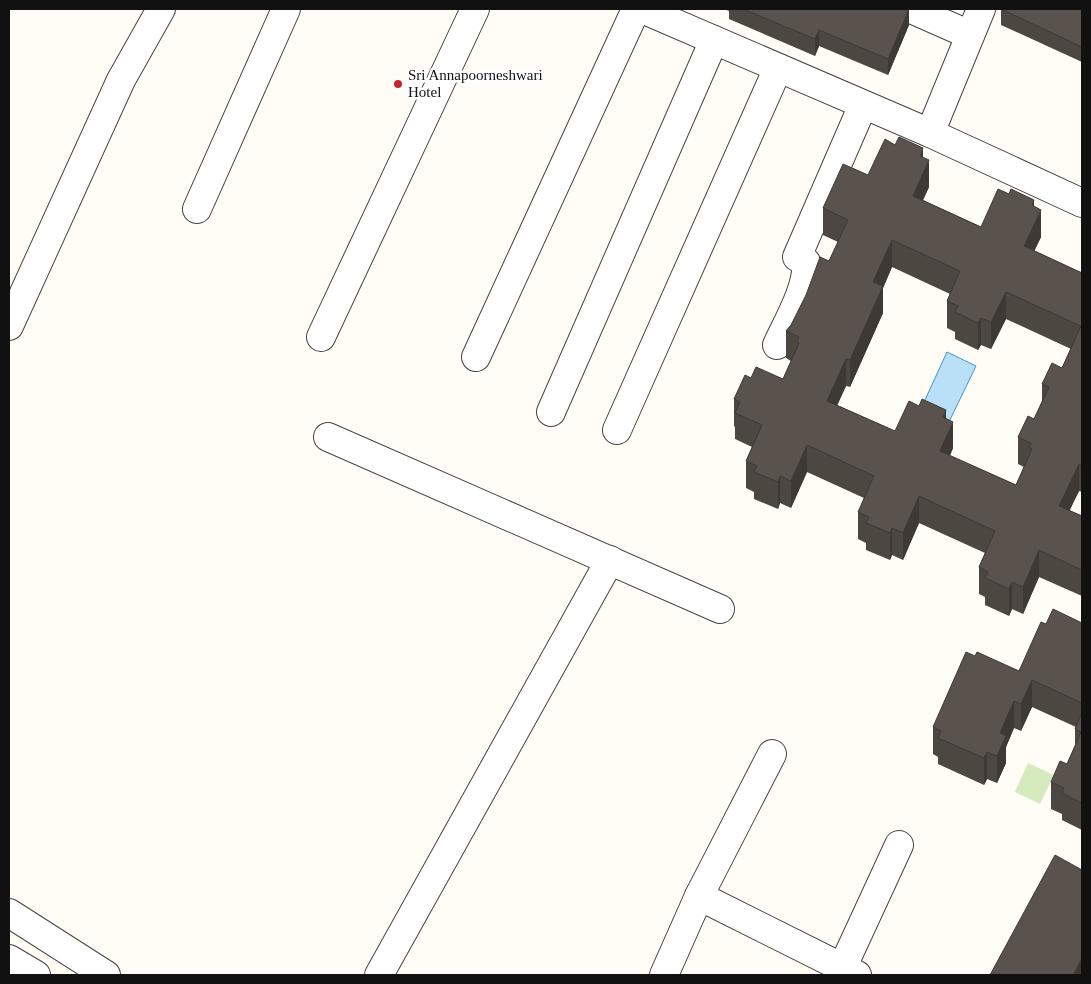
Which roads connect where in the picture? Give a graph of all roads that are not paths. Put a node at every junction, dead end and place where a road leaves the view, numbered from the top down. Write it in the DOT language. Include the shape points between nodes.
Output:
graph roads {
  1 [pos="161,9"];
  2 [pos="286,9"];
  3 [pos="475,9"];
  4 [pos="636,9"];
  5 [pos="642,9"];
  6 [pos="911,9"];
  7 [pos="981,9"];
  8 [pos="970,35"];
  9 [pos="714,40"];
  10 [pos="778,68"];
  11 [pos="864,104"];
  12 [pos="930,133"];
  13 [pos="1079,194"];
  14 [pos="197,209"];
  15 [pos="9,326"];
  16 [pos="322,337"];
  17 [pos="777,345"];
  18 [pos="476,357"];
  19 [pos="551,412"];
  20 [pos="617,430"];
  21 [pos="328,437"];
  22 [pos="610,560"];
  23 [pos="720,609"];
  24 [pos="772,754"];
  25 [pos="899,845"];
  26 [pos="699,896"];
  27 [pos="9,912"];
  28 [pos="9,959"];
  29 [pos="846,973"];
  30 [pos="36,975"];
  31 [pos="106,975"];
  32 [pos="379,975"];
  33 [pos="664,975"];
  1 -- 15 [label="street" via="121,80"];
  2 -- 14 [label="street"];
  3 -- 16 [label="street"];
  4 -- 18 [label="street"];
  5 -- 9 [label="street"];
  6 -- 8 [label="street"];
  7 -- 8 [label="street"];
  8 -- 12 [label="street"];
  9 -- 10 [label="street"];
  9 -- 19 [label="street"];
  10 -- 11 [label="street"];
  10 -- 20 [label="street"];
  11 -- 12 [label="street"];
  11 -- 17 [label="street" via="797,257 806,262 807,271"];
  12 -- 13 [label="street"];
  21 -- 22 [label="street"];
  22 -- 23 [label="street"];
  22 -- 32 [label="street"];
  24 -- 26 [label="street"];
  25 -- 29 [label="street"];
  26 -- 29 [label="street"];
  26 -- 33 [label="street"];
  27 -- 31 [label="street"];
  28 -- 30 [label="street"];
}
